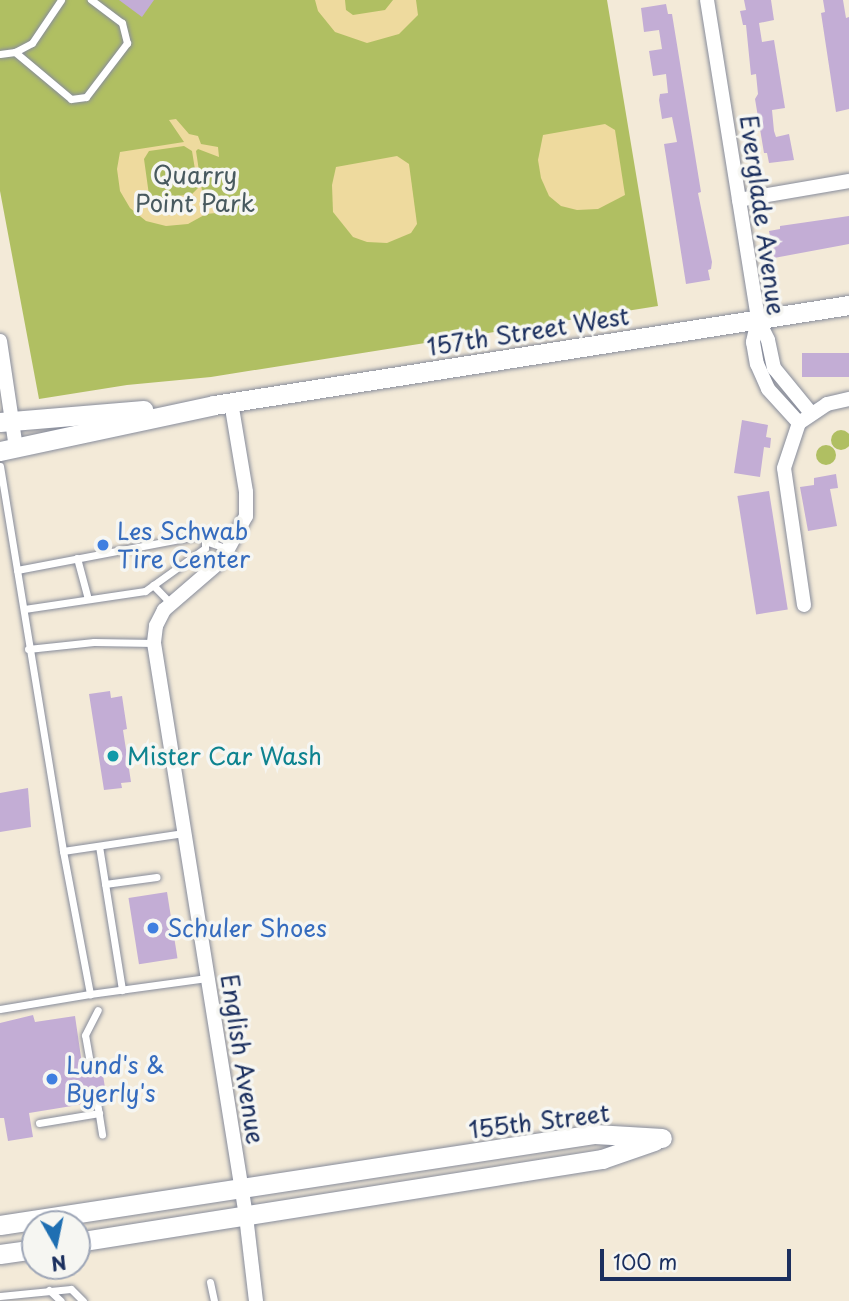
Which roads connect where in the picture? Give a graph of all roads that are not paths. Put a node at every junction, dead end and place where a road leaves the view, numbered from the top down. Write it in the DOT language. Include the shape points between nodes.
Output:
graph roads {
  1 [pos="61,0"];
  2 [pos="91,0"];
  3 [pos="707,0"];
  4 [pos="15,52"];
  5 [pos="0,54"];
  6 [pos="849,181"];
  7 [pos="739,200"];
  8 [pos="849,305"];
  9 [pos="758,320"];
  10 [pos="0,341"];
  11 [pos="849,398"];
  12 [pos="223,403"];
  13 [pos="811,413"];
  14 [pos="6,421"];
  15 [pos="799,423"];
  16 [pos="8,449"];
  17 [pos="0,466"];
  18 [pos="205,541"];
  19 [pos="228,549"];
  20 [pos="77,558"];
  21 [pos="17,570"];
  22 [pos="153,585"];
  23 [pos="88,599"];
  24 [pos="172,605"];
  25 [pos="804,605"];
  26 [pos="24,609"];
  27 [pos="154,642"];
  28 [pos="28,649"];
  29 [pos="184,833"];
  30 [pos="99,846"];
  31 [pos="63,851"];
  32 [pos="157,877"];
  33 [pos="105,884"];
  34 [pos="207,978"];
  35 [pos="122,990"];
  36 [pos="90,994"];
  37 [pos="0,1009"];
  38 [pos="98,1010"];
  39 [pos="90,1063"];
  40 [pos="96,1096"];
  41 [pos="99,1113"];
  42 [pos="38,1123"];
  43 [pos="103,1135"];
  44 [pos="241,1189"];
  45 [pos="246,1216"];
  46 [pos="0,1226"];
  47 [pos="91,1240"];
  48 [pos="21,1251"];
  49 [pos="0,1254"];
  50 [pos="211,1282"];
  51 [pos="49,1290"];
  52 [pos="0,1296"];
  53 [pos="61,1301"];
  54 [pos="83,1301"];
  55 [pos="214,1301"];
  56 [pos="256,1301"];
  1 -- 4 [label="lane" via="32,43"];
  2 -- 4 [label="lane" via="122,23 127,43 86,97 71,99"];
  3 -- 7 [label="street, Everglade Avenue"];
  4 -- 5 [label="lane"];
  6 -- 7 [label="street"];
  7 -- 9 [label="street, Everglade Avenue"];
  8 -- 9 [label="street, 157th Street West"];
  9 -- 12 [label="street, 157th Street West"];
  9 -- 13 [label="street, Everglade Avenue" via="778,374"];
  9 -- 15 [label="street, Everglade Avenue" via="754,342 762,379"];
  10 -- 14 [label="street"];
  11 -- 13 [label="street"];
  12 -- 14 [label="street, 157th Street West"];
  12 -- 16 [label="street, 157th Street West"];
  12 -- 19 [label="street, English Avenue" via="246,492 246,516"];
  13 -- 15 [label="street"];
  14 -- 16 [label="street"];
  15 -- 25 [label="street" via="784,468"];
  17 -- 21 [label="lane"];
  18 -- 19 [label="lane"];
  18 -- 20 [label="lane" via="205,534"];
  18 -- 22 [label="lane" via="205,548"];
  19 -- 24 [label="street, English Avenue"];
  20 -- 21 [label="lane"];
  20 -- 23 [label="lane"];
  21 -- 26 [label="lane"];
  22 -- 23 [label="lane" via="145,591"];
  22 -- 24 [label="lane"];
  23 -- 26 [label="lane"];
  24 -- 27 [label="street, English Avenue" via="156,625"];
  26 -- 28 [label="lane"];
  27 -- 28 [label="lane"];
  27 -- 29 [label="street, English Avenue"];
  28 -- 31 [label="lane"];
  29 -- 30 [label="lane"];
  29 -- 34 [label="street, English Avenue"];
  30 -- 31 [label="lane"];
  30 -- 33 [label="lane"];
  31 -- 36 [label="lane"];
  32 -- 33 [label="lane"];
  33 -- 35 [label="lane"];
  34 -- 35 [label="lane"];
  34 -- 44 [label="street, English Avenue"];
  35 -- 36 [label="lane"];
  36 -- 37 [label="lane"];
  38 -- 39 [label="lane" via="85,1035"];
  40 -- 41 [label="lane"];
  41 -- 42 [label="lane"];
  41 -- 43 [label="lane"];
  44 -- 45 [label="street, English Avenue"];
  44 -- 45 [label="street, 155th Street" via="595,1134 662,1138 602,1159"];
  44 -- 46 [label="street, 155th Street"];
  45 -- 47 [label="street, 155th Street"];
  45 -- 56 [label="street, English Avenue"];
  48 -- 49 [label="street"];
  50 -- 55 [label="lane"];
  51 -- 52 [label="lane"];
  51 -- 53 [label="lane"];
  51 -- 54 [label="lane" via="71,1289"];
}
